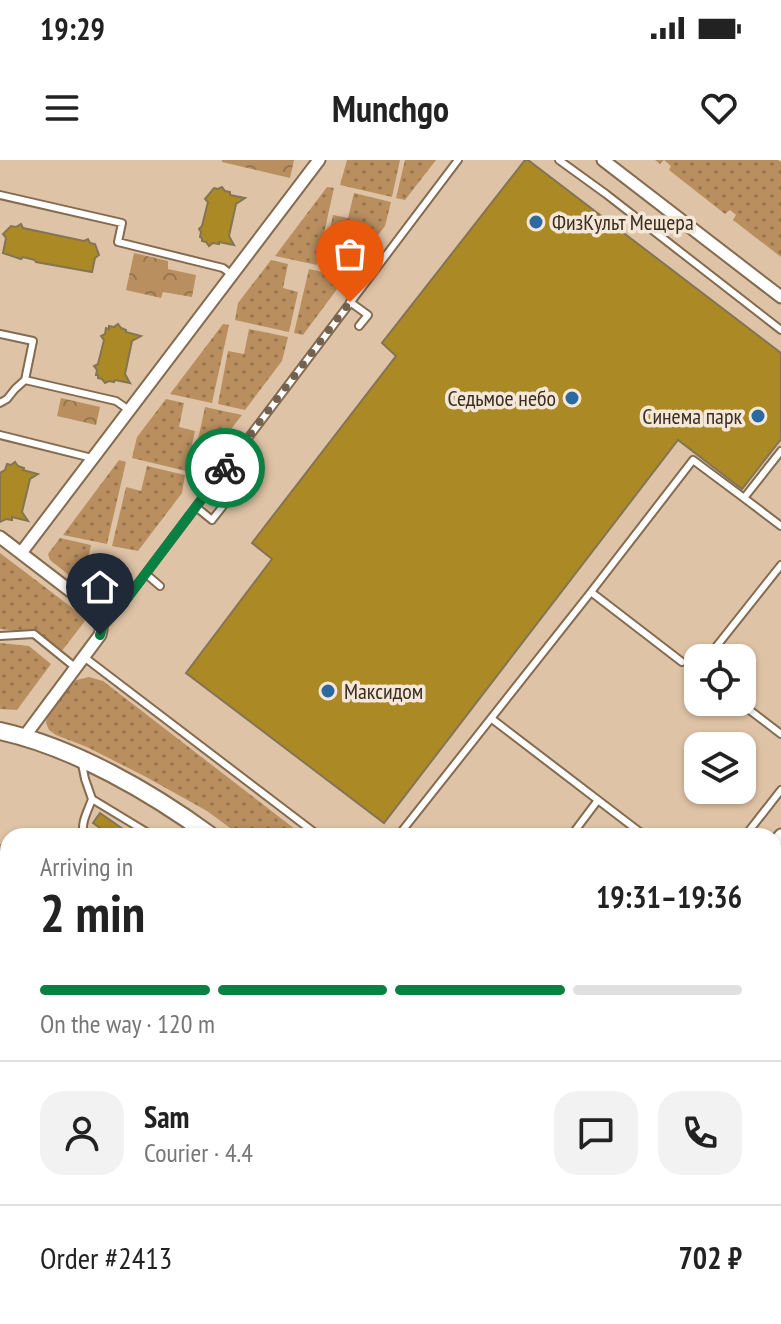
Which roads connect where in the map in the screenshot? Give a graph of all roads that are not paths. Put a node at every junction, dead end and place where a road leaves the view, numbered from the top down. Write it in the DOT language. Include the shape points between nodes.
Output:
graph roads {
  1 [pos="319,160"];
  2 [pos="458,160"];
  3 [pos="559,160"];
  4 [pos="603,160"];
  5 [pos="0,195"];
  6 [pos="232,275"];
  7 [pos="781,297"];
  8 [pos="350,302"];
  9 [pos="359,326"];
  10 [pos="781,330"];
  11 [pos="0,334"];
  12 [pos="25,380"];
  13 [pos="0,403"];
  14 [pos="129,410"];
  15 [pos="0,435"];
  16 [pos="781,451"];
  17 [pos="92,458"];
  18 [pos="744,498"];
  19 [pos="223,506"];
  20 [pos="196,507"];
  21 [pos="781,526"];
  22 [pos="0,537"];
  23 [pos="21,553"];
  24 [pos="781,565"];
  25 [pos="146,574"];
  26 [pos="160,586"];
  27 [pos="591,592"];
  28 [pos="103,625"];
  29 [pos="0,636"];
  30 [pos="718,644"];
  31 [pos="84,657"];
  32 [pos="682,662"];
  33 [pos="76,668"];
  34 [pos="756,715"];
  35 [pos="492,719"];
  36 [pos="0,731"];
  37 [pos="781,734"];
  38 [pos="24,737"];
  39 [pos="82,760"];
  40 [pos="781,790"];
  41 [pos="92,799"];
  42 [pos="598,800"];
  43 [pos="82,828"];
  44 [pos="140,828"];
  45 [pos="200,828"];
  46 [pos="308,828"];
  47 [pos="404,828"];
  48 [pos="577,828"];
  49 [pos="635,828"];
  50 [pos="751,828"];
  1 -- 6 [label="street"];
  2 -- 8 [label="lane"];
  3 -- 10 [label="lane"];
  4 -- 7 [label="street"];
  5 -- 6 [label="lane" via="122,223 118,242 223,268"];
  6 -- 14 [label="street"];
  8 -- 9 [label="lane" via="368,315"];
  8 -- 20 [label="lane"];
  11 -- 12 [label="lane" via="33,341"];
  12 -- 13 [label="lane"];
  12 -- 14 [label="lane" via="116,401"];
  14 -- 17 [label="street"];
  15 -- 17 [label="lane"];
  16 -- 18 [label="lane"];
  17 -- 23 [label="street"];
  18 -- 21 [label="lane"];
  18 -- 27 [label="lane" via="693,460"];
  19 -- 20 [label="lane" via="212,520"];
  20 -- 25 [label="lane"];
  22 -- 23 [label="street"];
  23 -- 28 [label="street" via="90,606"];
  24 -- 30 [label="lane"];
  25 -- 26 [label="lane"];
  25 -- 28 [label="lane"];
  27 -- 32 [label="lane"];
  27 -- 35 [label="lane"];
  28 -- 31 [label="street"];
  29 -- 33 [label="lane" via="34,634"];
  31 -- 33 [label="street"];
  31 -- 46 [label="lane"];
  33 -- 38 [label="street"];
  34 -- 37 [label="lane"];
  35 -- 42 [label="lane"];
  35 -- 47 [label="lane"];
  36 -- 38 [label="main road"];
  38 -- 39 [label="main road"];
  39 -- 41 [label="lane"];
  39 -- 45 [label="main road" via="122,778"];
  40 -- 50 [label="lane"];
  41 -- 43 [label="lane"];
  41 -- 44 [label="lane"];
  42 -- 48 [label="lane"];
  42 -- 49 [label="lane"];
}
